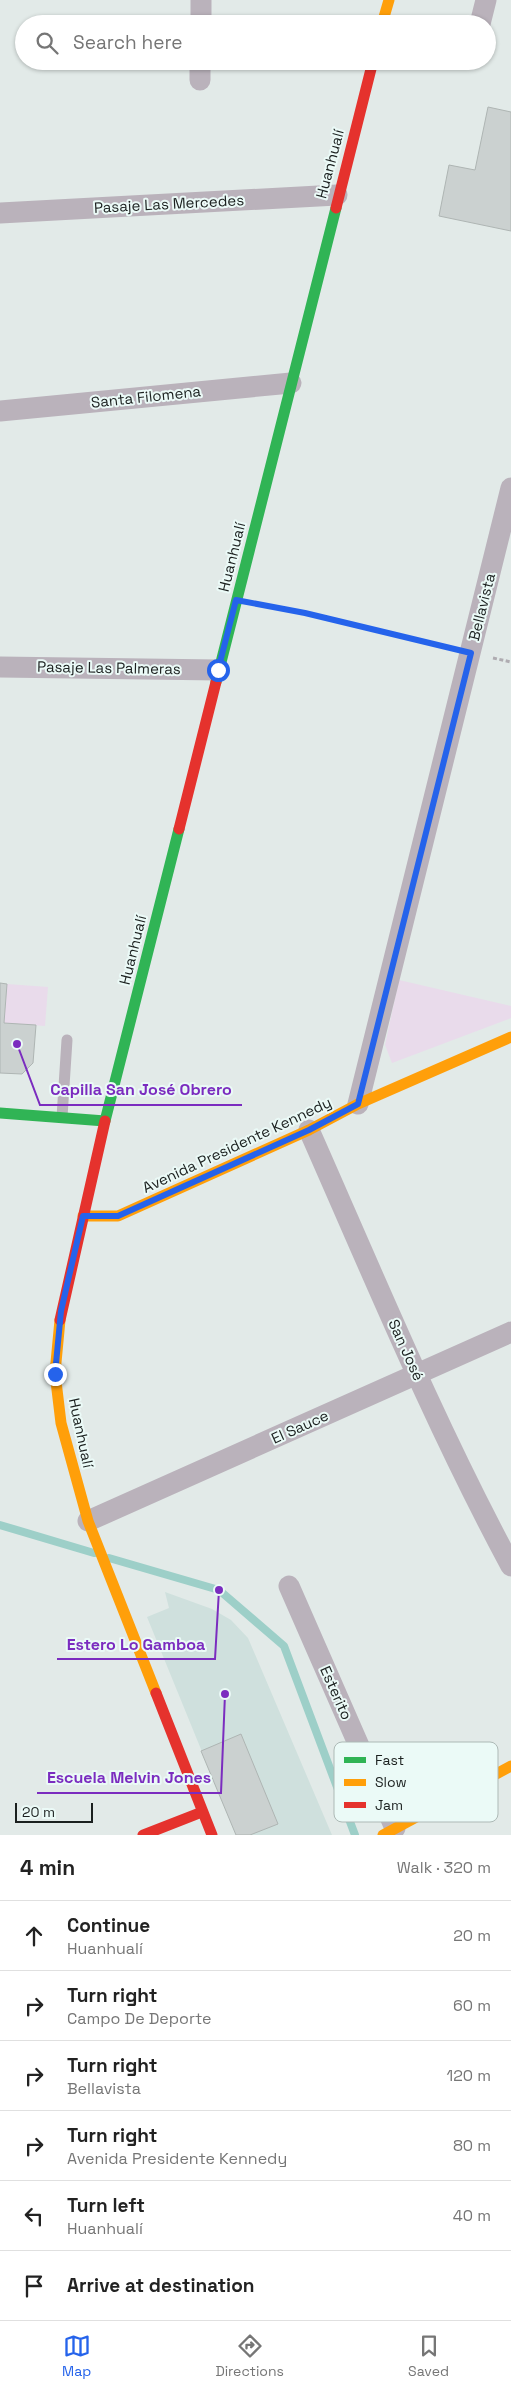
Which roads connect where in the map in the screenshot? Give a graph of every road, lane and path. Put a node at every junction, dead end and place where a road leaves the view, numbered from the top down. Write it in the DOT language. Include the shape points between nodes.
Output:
graph roads {
  1 [pos="201,0"];
  2 [pos="389,0"];
  3 [pos="486,0"];
  4 [pos="201,15"];
  5 [pos="385,15"];
  6 [pos="482,15"];
  7 [pos="370,70"];
  8 [pos="337,195"];
  9 [pos="0,213"];
  10 [pos="292,383"];
  11 [pos="0,411"];
  12 [pos="511,488"];
  13 [pos="236,600"];
  14 [pos="471,653"];
  15 [pos="511,662"];
  16 [pos="0,667"];
  17 [pos="218,670"];
  18 [pos="511,1037"];
  19 [pos="67,1040"];
  20 [pos="358,1104"];
  21 [pos="0,1113"];
  22 [pos="62,1117"];
  23 [pos="105,1120"];
  24 [pos="309,1130"];
  25 [pos="83,1216"];
  26 [pos="511,1332"];
  27 [pos="417,1375"];
  28 [pos="88,1521"];
  29 [pos="511,1566"];
  30 [pos="289,1586"];
  31 [pos="351,1742"];
  32 [pos="511,1766"];
  33 [pos="498,1773"];
  34 [pos="202,1812"];
  35 [pos="407,1822"];
  36 [pos="387,1833"];
  37 [pos="143,1835"];
  38 [pos="212,1835"];
  1 -- 4 [label="street"];
  2 -- 5 [label="street"];
  3 -- 6 [label="street"];
  7 -- 8 [label="street, Huanhualí"];
  8 -- 9 [label="street, Pasaje Las Mercedes"];
  8 -- 10 [label="street, Huanhualí"];
  10 -- 11 [label="street, Santa Filomena"];
  10 -- 13 [label="street, Huanhualí"];
  12 -- 14 [label="street, Bellavista"];
  13 -- 14 [label="path"];
  13 -- 17 [label="street, Huanhualí"];
  14 -- 15 [label="path"];
  14 -- 20 [label="street, Bellavista"];
  16 -- 17 [label="street, Pasaje Las Palmeras"];
  17 -- 23 [label="street, Huanhualí"];
  18 -- 20 [label="street, Avenida Presidente Kennedy"];
  19 -- 22 [label="lane"];
  20 -- 24 [label="street, Avenida Presidente Kennedy"];
  21 -- 22 [label="street"];
  22 -- 23 [label="street"];
  23 -- 25 [label="street, Huanhualí"];
  24 -- 25 [label="street, Avenida Presidente Kennedy" via="118,1216"];
  24 -- 27 [label="street, San José"];
  25 -- 28 [label="street, Huanhualí" via="61,1311 55,1374 61,1423"];
  26 -- 27 [label="street, El Sauce"];
  27 -- 28 [label="street, El Sauce"];
  27 -- 29 [label="street, San José"];
  28 -- 34 [label="street, Huanhualí"];
  30 -- 31 [label="street, Esterito"];
  32 -- 33 [label="street"];
  34 -- 37 [label="street"];
  34 -- 38 [label="street, Huanhualí"];
  35 -- 36 [label="street"];
}
